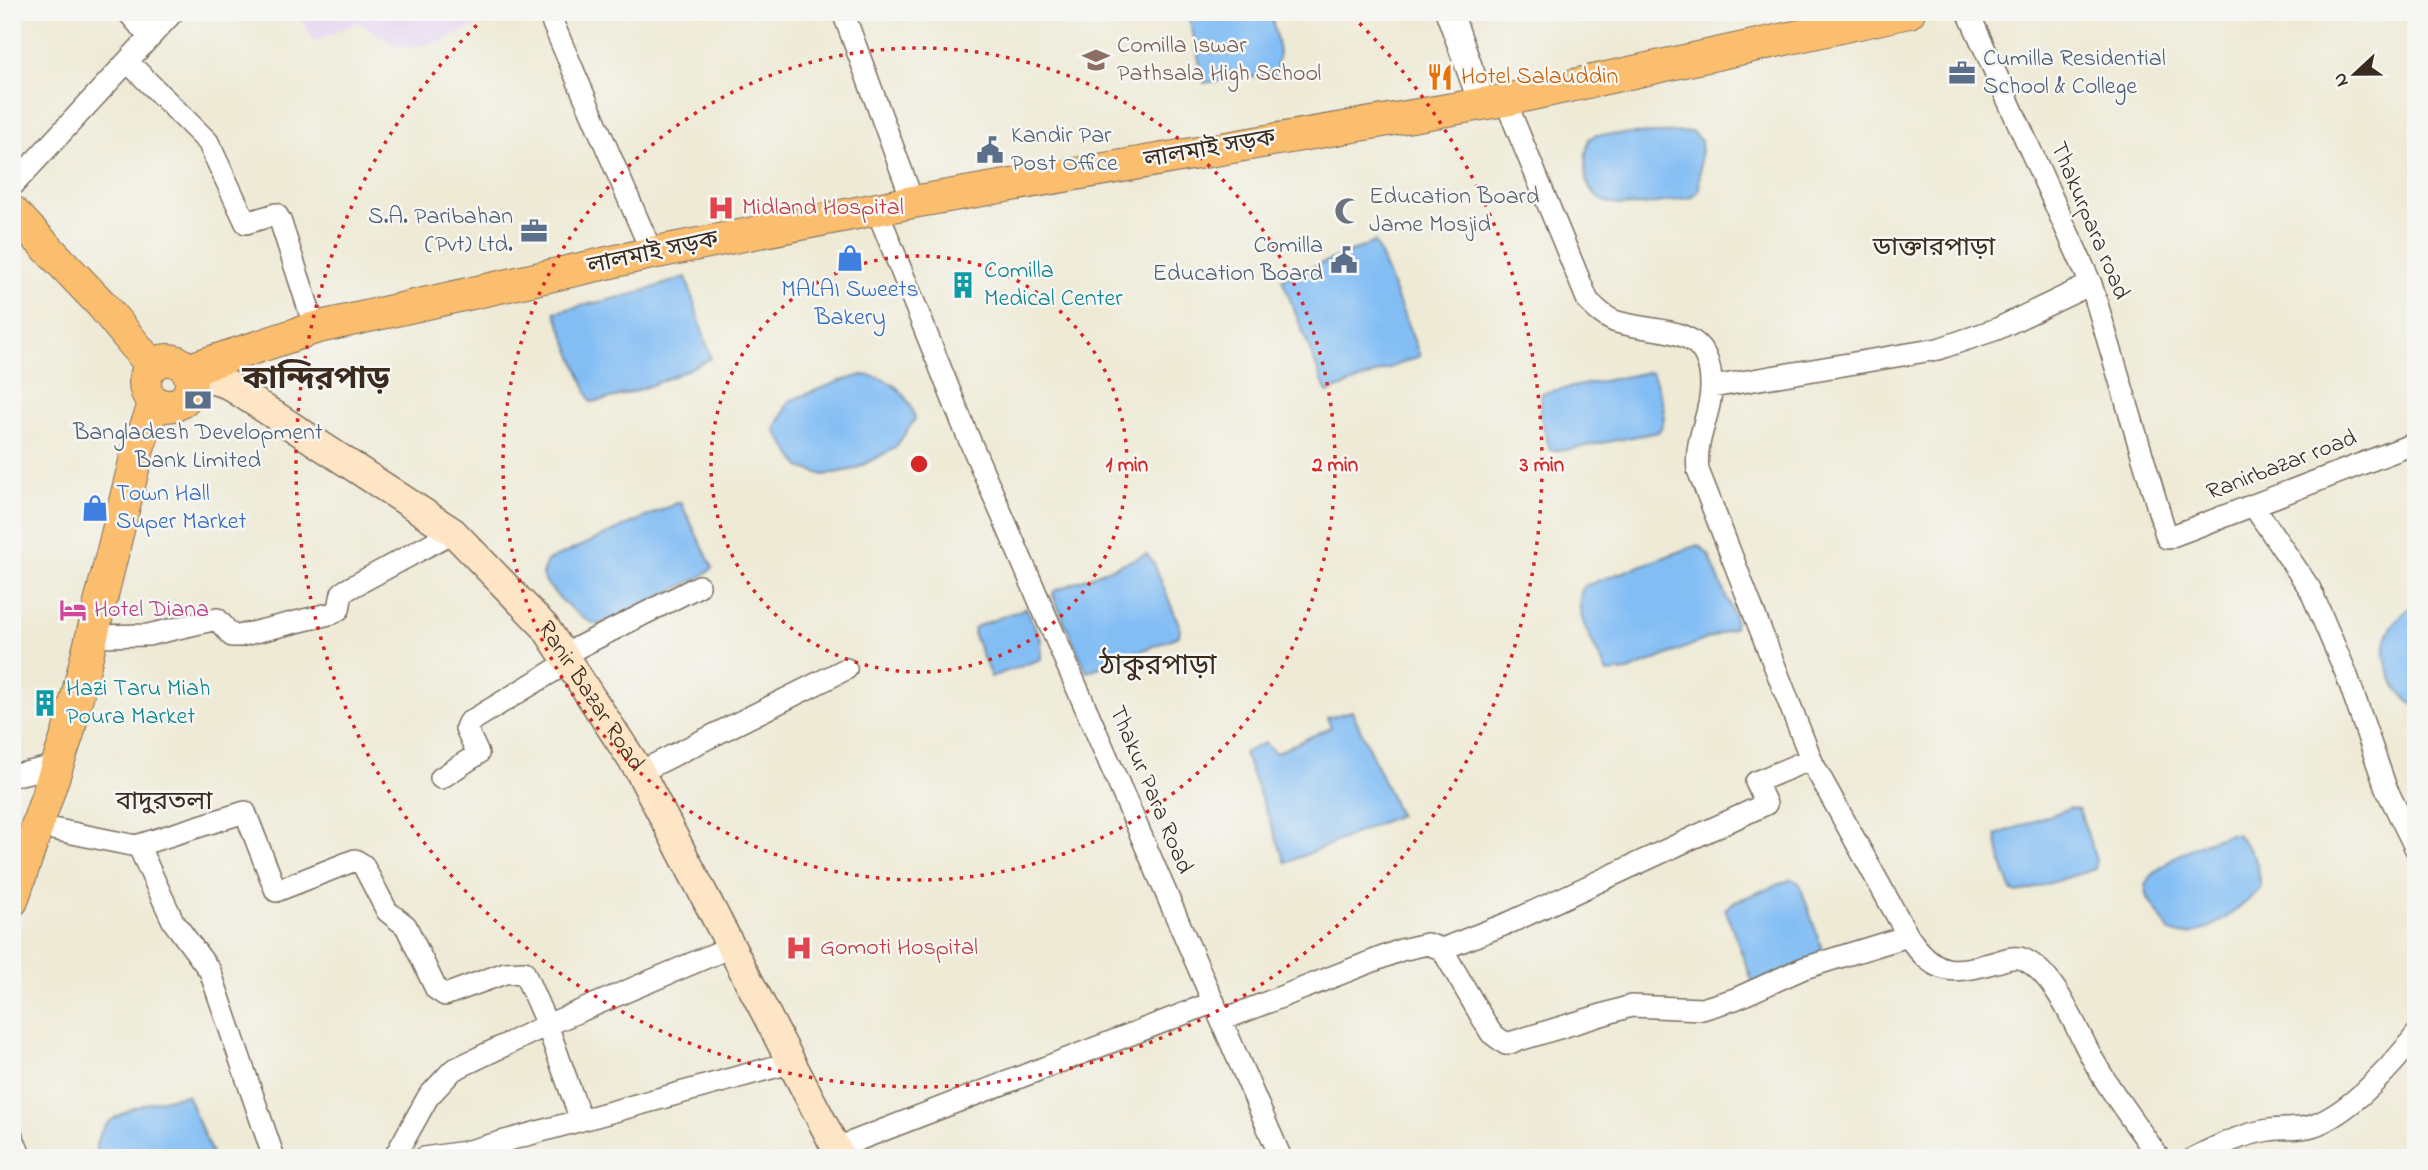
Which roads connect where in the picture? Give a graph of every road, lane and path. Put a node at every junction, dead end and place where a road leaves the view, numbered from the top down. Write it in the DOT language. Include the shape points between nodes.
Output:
graph roads {
  1 [pos="128,12"];
  2 [pos="173,12"];
  3 [pos="548,12"];
  4 [pos="844,12"];
  5 [pos="1448,12"];
  6 [pos="1909,12"];
  7 [pos="1968,12"];
  8 [pos="150,38"];
  9 [pos="129,62"];
  10 [pos="1494,101"];
  11 [pos="12,186"];
  12 [pos="12,194"];
  13 [pos="914,202"];
  14 [pos="12,204"];
  15 [pos="877,210"];
  16 [pos="12,211"];
  17 [pos="652,253"];
  18 [pos="2091,284"];
  19 [pos="316,328"];
  20 [pos="152,366"];
  21 [pos="188,372"];
  22 [pos="1712,387"];
  23 [pos="155,403"];
  24 [pos="2416,443"];
  25 [pos="2253,505"];
  26 [pos="453,533"];
  27 [pos="2167,538"];
  28 [pos="699,586"];
  29 [pos="93,636"];
  30 [pos="566,658"];
  31 [pos="846,669"];
  32 [pos="1811,759"];
  33 [pos="55,766"];
  34 [pos="640,772"];
  35 [pos="12,776"];
  36 [pos="441,778"];
  37 [pos="38,827"];
  38 [pos="138,845"];
  39 [pos="2416,849"];
  40 [pos="12,901"];
  41 [pos="1909,936"];
  42 [pos="733,946"];
  43 [pos="1442,949"];
  44 [pos="1218,1011"];
  45 [pos="547,1025"];
  46 [pos="2416,1035"];
  47 [pos="793,1062"];
  48 [pos="581,1120"];
  49 [pos="12,1136"];
  50 [pos="2237,1149"];
  51 [pos="839,1153"];
  52 [pos="21,1158"];
  53 [pos="274,1158"];
  54 [pos="394,1158"];
  55 [pos="424,1158"];
  56 [pos="1281,1158"];
  57 [pos="2160,1158"];
  58 [pos="2194,1158"];
  1 -- 8 [label="street"];
  2 -- 8 [label="street"];
  3 -- 17 [label="street"];
  4 -- 13 [label="street"];
  5 -- 10 [label="street"];
  6 -- 10 [label="main road, লালমাই সড়ক"];
  7 -- 18 [label="street, Thakurpara road"];
  8 -- 9 [label="street"];
  9 -- 11 [label="street"];
  9 -- 19 [label="street" via="208,142 246,223 276,214"];
  10 -- 13 [label="main road, লালমাই সড়ক"];
  10 -- 22 [label="street" via="1588,301 1614,321 1671,330 1692,340 1707,356"];
  12 -- 14 [label="main road"];
  13 -- 15 [label="main road, লালমাই সড়ক"];
  15 -- 17 [label="main road, লালমাই সড়ক"];
  15 -- 44 [label="street, Thakur Para Road" via="966,432"];
  16 -- 20 [label="main road" via="102,305"];
  17 -- 19 [label="main road, লালমাই সড়ক"];
  18 -- 22 [label="street" via="1997,329 1938,349"];
  18 -- 27 [label="street, Thakurpara road"];
  19 -- 21 [label="main road, লালমাই সড়ক"];
  20 -- 21 [label="main road" via="170,360"];
  20 -- 23 [label="main road" via="144,383"];
  21 -- 23 [label="main road" via="191,388 183,401 170,407"];
  21 -- 26 [label="main road, Ranir Bazar Road" via="227,384"];
  22 -- 32 [label="street" via="1695,450 1698,470"];
  23 -- 29 [label="main road" via="139,445"];
  24 -- 25 [label="street, Ranirbazar road"];
  25 -- 27 [label="street, Ranirbazar road"];
  25 -- 39 [label="street" via="2310,589 2346,673 2386,788"];
  26 -- 29 [label="street" via="346,590 334,612 239,636 232,636 217,619 148,635"];
  26 -- 30 [label="main road, Ranir Bazar Road" via="545,627"];
  28 -- 30 [label="street"];
  29 -- 33 [label="main road"];
  30 -- 34 [label="main road, Ranir Bazar Road"];
  30 -- 36 [label="street" via="473,718 466,728 476,748 475,758"];
  31 -- 34 [label="street"];
  32 -- 41 [label="street"];
  32 -- 43 [label="street" via="1756,782 1766,804 1511,922"];
  33 -- 35 [label="street"];
  33 -- 37 [label="main road"];
  34 -- 42 [label="main road, Ranir Bazar Road"];
  37 -- 38 [label="street"];
  37 -- 40 [label="main road"];
  38 -- 45 [label="street" via="241,812 248,815 276,891 355,860 363,865 387,911 405,926 436,989 445,995 505,973 524,972"];
  38 -- 53 [label="street" via="173,921 210,971"];
  41 -- 43 [label="street" via="1804,968 1703,1009 1631,1006 1506,1044 1491,1033"];
  41 -- 57 [label="street" via="1920,953 1959,972 2012,957 2038,968 2081,1034 2095,1065"];
  42 -- 45 [label="street"];
  42 -- 47 [label="main road, Ranir Bazar Road"];
  43 -- 44 [label="street" via="1427,944 1401,950"];
  44 -- 51 [label="street"];
  44 -- 56 [label="street, Thakur Para Road"];
  45 -- 48 [label="street"];
  45 -- 54 [label="street" via="453,1070 428,1097"];
  46 -- 50 [label="street" via="2348,1104 2312,1126 2266,1131"];
  47 -- 48 [label="street"];
  47 -- 51 [label="main road, Ranir Bazar Road"];
  48 -- 55 [label="street" via="465,1152"];
  49 -- 52 [label="street"];
  50 -- 58 [label="street"];
}
